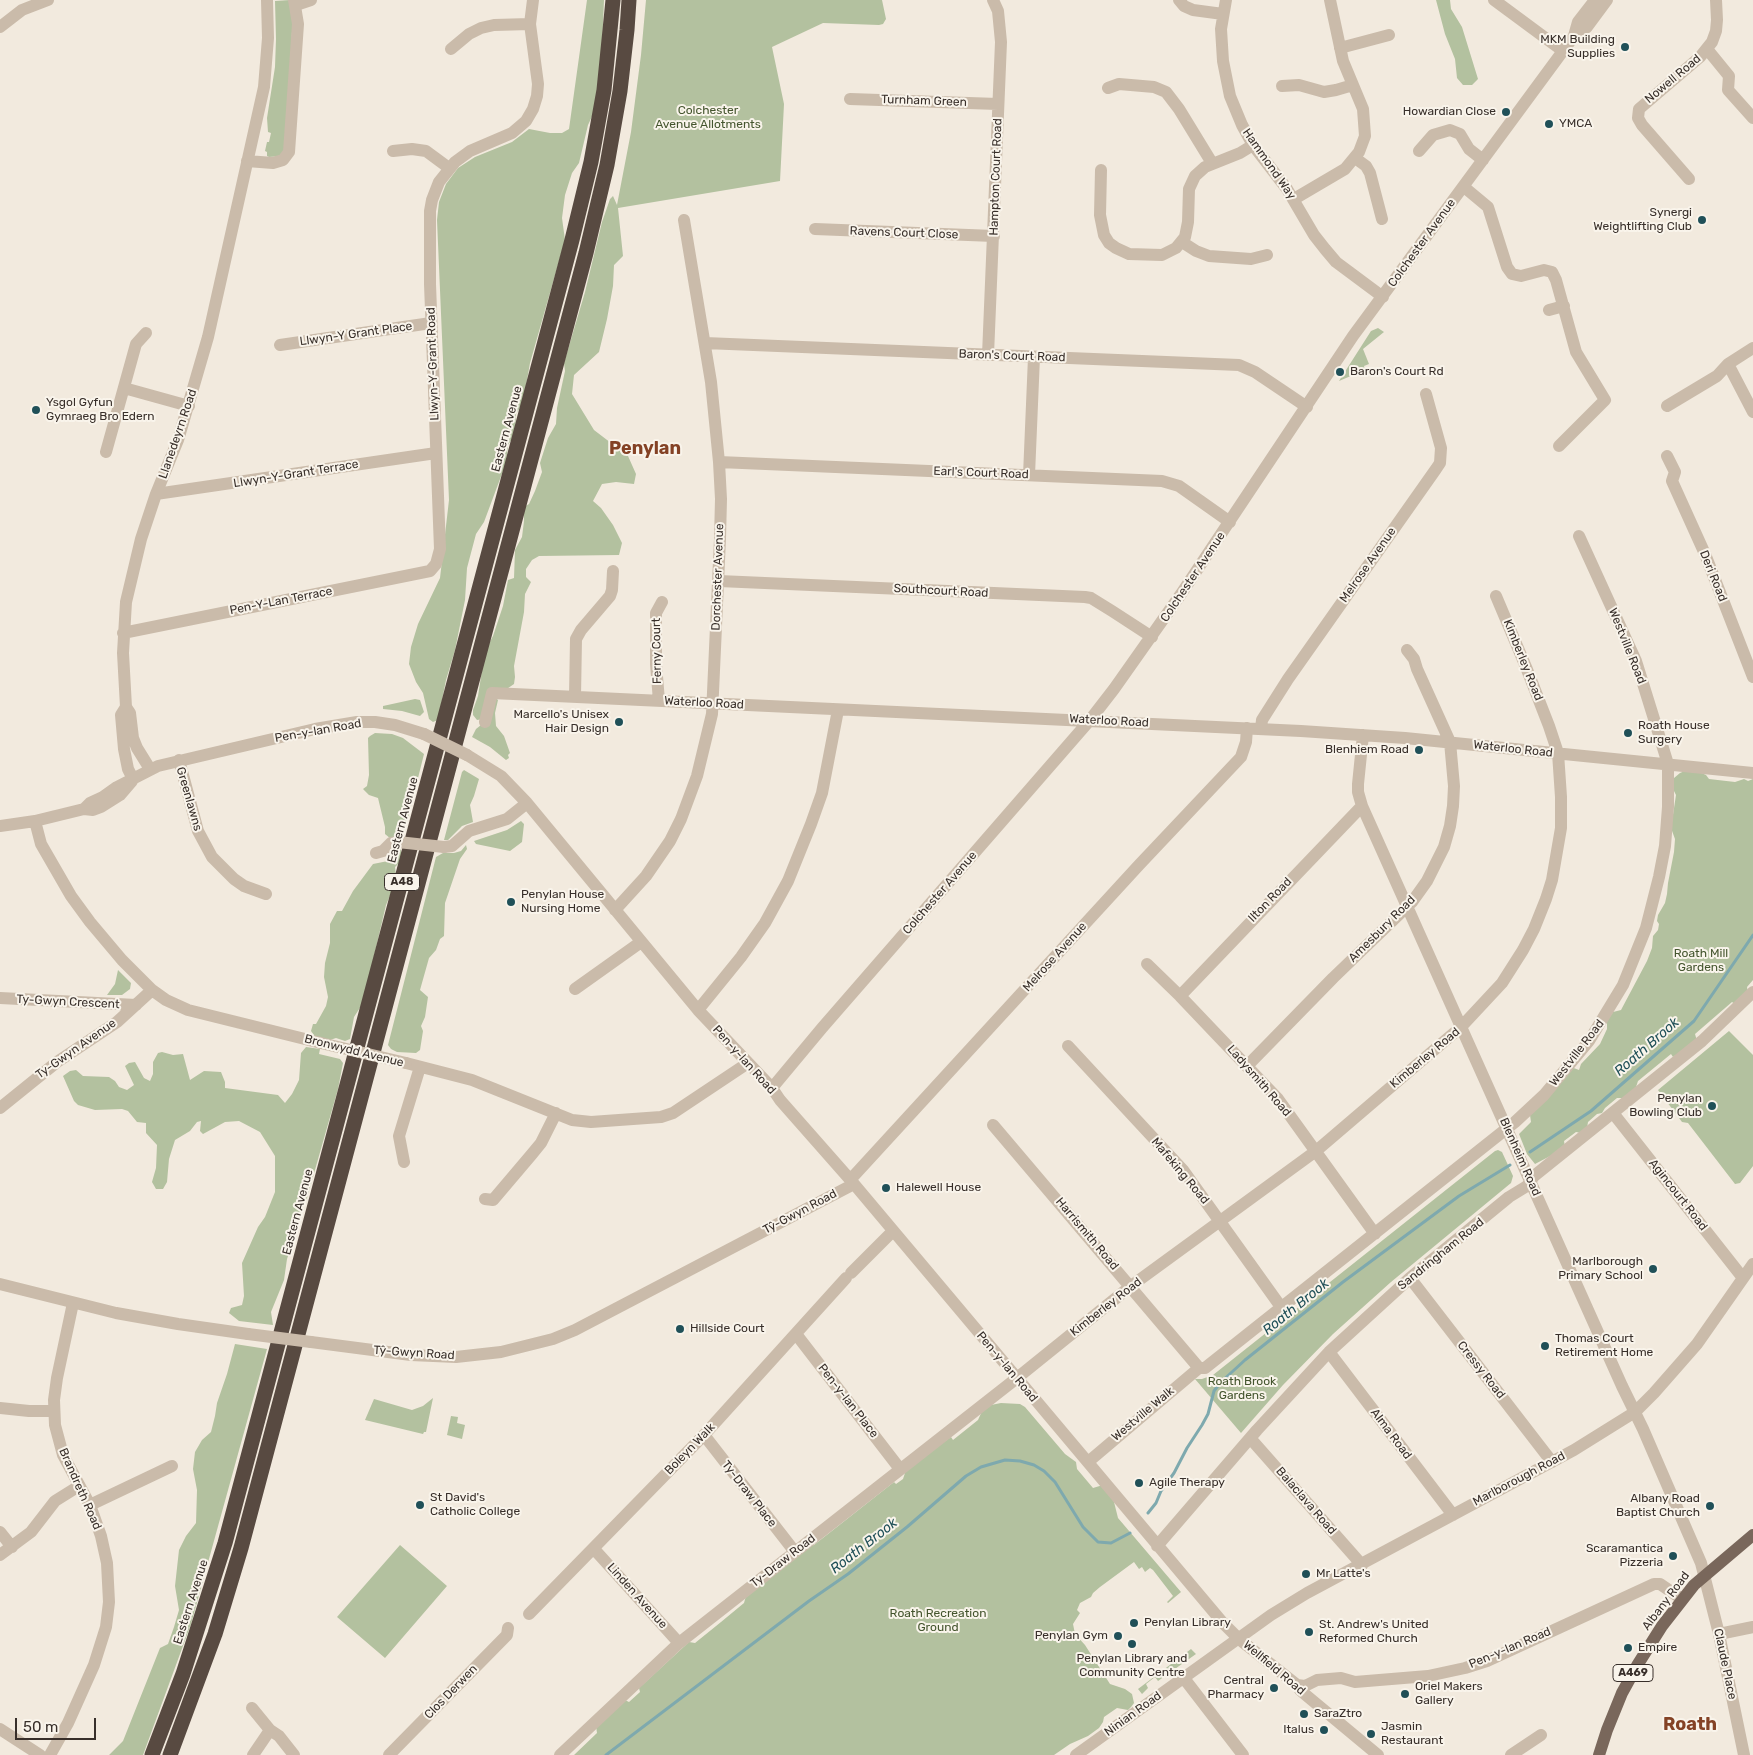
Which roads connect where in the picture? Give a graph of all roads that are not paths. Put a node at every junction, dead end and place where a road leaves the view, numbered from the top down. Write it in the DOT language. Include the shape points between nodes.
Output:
graph roads {
  1 [pos="48,0"];
  2 [pos="267,0"];
  3 [pos="311,0"];
  4 [pos="533,0"];
  5 [pos="612,0"];
  6 [pos="629,0"];
  7 [pos="993,0"];
  8 [pos="1179,0"];
  9 [pos="1226,0"];
  10 [pos="1330,0"];
  11 [pos="1494,0"];
  12 [pos="1595,0"];
  13 [pos="1607,0"];
  14 [pos="1716,0"];
  15 [pos="295,3"];
  16 [pos="1223,14"];
  17 [pos="530,24"];
  18 [pos="0,27"];
  19 [pos="1389,35"];
  20 [pos="1574,36"];
  21 [pos="1340,48"];
  22 [pos="451,49"];
  23 [pos="1707,49"];
  24 [pos="1563,51"];
  25 [pos="1353,85"];
  26 [pos="1282,86"];
  27 [pos="1108,88"];
  28 [pos="850,98"];
  29 [pos="998,104"];
  30 [pos="1753,118"];
  31 [pos="1253,145"];
  32 [pos="393,151"];
  33 [pos="1419,151"];
  34 [pos="1355,158"];
  35 [pos="1483,160"];
  36 [pos="247,161"];
  37 [pos="1212,163"];
  38 [pos="449,168"];
  39 [pos="1101,170"];
  40 [pos="1689,179"];
  41 [pos="1464,187"];
  42 [pos="1294,199"];
  43 [pos="1382,218"];
  44 [pos="684,220"];
  45 [pos="815,229"];
  46 [pos="994,236"];
  47 [pos="1182,242"];
  48 [pos="1268,255"];
  49 [pos="1382,297"];
  50 [pos="1564,306"];
  51 [pos="1549,310"];
  52 [pos="431,324"];
  53 [pos="146,333"];
  54 [pos="706,343"];
  55 [pos="280,345"];
  56 [pos="1753,348"];
  57 [pos="988,355"];
  58 [pos="1034,357"];
  59 [pos="1728,364"];
  60 [pos="124,388"];
  61 [pos="1426,394"];
  62 [pos="189,406"];
  63 [pos="1667,406"];
  64 [pos="1307,407"];
  65 [pos="1753,412"];
  66 [pos="1559,446"];
  67 [pos="106,452"];
  68 [pos="436,453"];
  69 [pos="1667,456"];
  70 [pos="719,462"];
  71 [pos="1029,475"];
  72 [pos="156,494"];
  73 [pos="1230,522"];
  74 [pos="1579,536"];
  75 [pos="436,564"];
  76 [pos="613,571"];
  77 [pos="718,581"];
  78 [pos="1496,596"];
  79 [pos="662,602"];
  80 [pos="123,633"];
  81 [pos="1152,637"];
  82 [pos="1407,650"];
  83 [pos="1753,677"];
  84 [pos="575,697"];
  85 [pos="659,701"];
  86 [pos="712,703"];
  87 [pos="126,707"];
  88 [pos="838,710"];
  89 [pos="1090,720"];
  90 [pos="485,722"];
  91 [pos="1247,728"];
  92 [pos="1261,728"];
  93 [pos="1363,735"];
  94 [pos="1450,742"];
  95 [pos="1558,753"];
  96 [pos="178,760"];
  97 [pos="1668,764"];
  98 [pos="150,769"];
  99 [pos="1753,773"];
  100 [pos="133,779"];
  101 [pos="527,803"];
  102 [pos="1362,806"];
  103 [pos="35,821"];
  104 [pos="0,826"];
  105 [pos="376,853"];
  106 [pos="266,894"];
  107 [pos="1407,907"];
  108 [pos="616,910"];
  109 [pos="641,942"];
  110 [pos="1147,964"];
  111 [pos="575,989"];
  112 [pos="152,990"];
  113 [pos="1753,992"];
  114 [pos="1180,996"];
  115 [pos="0,998"];
  116 [pos="136,1005"];
  117 [pos="698,1010"];
  118 [pos="1461,1027"];
  119 [pos="1068,1046"];
  120 [pos="748,1063"];
  121 [pos="1247,1066"];
  122 [pos="420,1067"];
  123 [pos="772,1088"];
  124 [pos="0,1108"];
  125 [pos="556,1113"];
  126 [pos="1614,1113"];
  127 [pos="993,1124"];
  128 [pos="1507,1128"];
  129 [pos="1316,1151"];
  130 [pos="404,1162"];
  131 [pos="1530,1181"];
  132 [pos="852,1182"];
  133 [pos="485,1199"];
  134 [pos="1221,1221"];
  135 [pos="893,1231"];
  136 [pos="1375,1234"];
  137 [pos="1753,1264"];
  138 [pos="1410,1278"];
  139 [pos="1744,1278"];
  140 [pos="0,1284"];
  141 [pos="1131,1286"];
  142 [pos="73,1303"];
  143 [pos="1281,1307"];
  144 [pos="796,1334"];
  145 [pos="1329,1352"];
  146 [pos="1199,1368"];
  147 [pos="1017,1378"];
  148 [pos="0,1408"];
  149 [pos="54,1411"];
  150 [pos="1635,1412"];
  151 [pos="704,1435"];
  152 [pos="1250,1438"];
  153 [pos="1088,1462"];
  154 [pos="1552,1462"];
  155 [pos="172,1466"];
  156 [pos="900,1469"];
  157 [pos="79,1486"];
  158 [pos="90,1505"];
  159 [pos="1453,1515"];
  160 [pos="0,1532"];
  161 [pos="1753,1535"];
  162 [pos="1157,1546"];
  163 [pos="12,1547"];
  164 [pos="594,1549"];
  165 [pos="795,1552"];
  166 [pos="0,1555"];
  167 [pos="1362,1565"];
  168 [pos="1704,1574"];
  169 [pos="1682,1599"];
  170 [pos="529,1614"];
  171 [pos="508,1628"];
  172 [pos="1753,1628"];
  173 [pos="1719,1634"];
  174 [pos="1239,1639"];
  175 [pos="679,1643"];
  176 [pos="1183,1677"];
  177 [pos="1298,1685"];
  178 [pos="252,1708"];
  179 [pos="0,1729"];
  180 [pos="270,1730"];
  181 [pos="1541,1735"];
  182 [pos="1753,1754"];
  183 [pos="40,1755"];
  184 [pos="50,1755"];
  185 [pos="152,1755"];
  186 [pos="170,1755"];
  187 [pos="253,1755"];
  188 [pos="294,1755"];
  189 [pos="389,1755"];
  190 [pos="560,1755"];
  191 [pos="1076,1755"];
  192 [pos="1243,1755"];
  193 [pos="1378,1755"];
  194 [pos="1511,1755"];
  195 [pos="1600,1755"];
  196 [pos="1744,1755"];
  197 [pos="1749,1755"];
  1 -- 18 [label="street" via="22,10"];
  2 -- 36 [label="street, Llanedeyrn Road" via="266,73"];
  3 -- 15 [label="street"];
  4 -- 17 [label="street, Llwyn-Y-Grant Road"];
  5 -- 185 [label="highway, Eastern Avenue / A48" via="604,90 570,250 225,1543 183,1674"];
  6 -- 186 [label="highway, A48" via="620,91 586,253 241,1548 215,1634"];
  7 -- 29 [label="street, Hampton Court Road" via="1000,22"];
  8 -- 16 [label="street" via="1193,10"];
  9 -- 16 [label="street, Hammond Way"];
  10 -- 21 [label="street"];
  11 -- 24 [label="street"];
  12 -- 20 [label="street, Colchester Avenue" via="1578,22"];
  13 -- 20 [label="street, Colchester Avenue" via="1587,27"];
  14 -- 23 [label="street, Nowell Road" via="1716,31"];
  15 -- 36 [label="street" via="298,24 289,152 282,160 273,163"];
  16 -- 31 [label="street, Hammond Way" via="1222,50 1230,96"];
  17 -- 22 [label="street" via="494,24 481,28"];
  17 -- 38 [label="street, Llwyn-Y-Grant Road" via="538,84 537,96 526,121 512,133 470,151"];
  19 -- 21 [label="street"];
  20 -- 24 [label="street, Colchester Avenue"];
  21 -- 25 [label="street"];
  23 -- 30 [label="street, Nowell Road" via="1729,76 1728,90"];
  23 -- 40 [label="street, Nowell Road" via="1639,109 1638,118 1642,125"];
  24 -- 35 [label="street, Colchester Avenue"];
  25 -- 26 [label="street" via="1324,92 1299,85"];
  25 -- 34 [label="street" via="1363,109 1365,128 1364,144"];
  27 -- 37 [label="street" via="1120,84 1154,87 1166,92"];
  28 -- 29 [label="street, Turnham Green"];
  29 -- 46 [label="street, Hampton Court Road"];
  31 -- 37 [label="street"];
  31 -- 42 [label="street, Hammond Way"];
  32 -- 38 [label="street" via="426,151"];
  33 -- 35 [label="street" via="1433,135 1450,130 1460,134 1469,149"];
  34 -- 42 [label="street" via="1338,173"];
  34 -- 43 [label="street" via="1370,173"];
  35 -- 41 [label="street, Colchester Avenue"];
  36 -- 62 [label="street, Llanedeyrn Road" via="208,337"];
  37 -- 47 [label="street" via="1200,170 1191,183 1188,230"];
  38 -- 52 [label="street, Llwyn-Y-Grant Road" via="435,190 430,211"];
  39 -- 47 [label="street" via="1100,215 1109,243 1122,252 1154,256 1170,253"];
  41 -- 49 [label="street, Colchester Avenue"];
  41 -- 50 [label="street" via="1488,207 1506,267 1512,274 1521,276 1544,270 1552,272"];
  42 -- 49 [label="street, Hammond Way" via="1314,235 1336,262"];
  44 -- 54 [label="street, Dorchester Avenue"];
  45 -- 46 [label="street, Ravens Court Close"];
  46 -- 57 [label="street, Hampton Court Road"];
  47 -- 48 [label="street" via="1202,254 1217,257 1251,259"];
  49 -- 64 [label="street, Colchester Avenue"];
  50 -- 51 [label="street"];
  50 -- 66 [label="street" via="1576,352 1605,400"];
  52 -- 55 [label="street, Llwyn-Y Grant Place"];
  52 -- 68 [label="street, Llwyn-Y-Grant Road"];
  53 -- 60 [label="street" via="136,344"];
  54 -- 57 [label="street, Baron's Court Road"];
  54 -- 70 [label="street, Dorchester Avenue"];
  56 -- 59 [label="street"];
  57 -- 58 [label="street, Baron's Court Road"];
  58 -- 64 [label="street, Baron's Court Road" via="1239,365"];
  58 -- 71 [label="street"];
  59 -- 63 [label="street" via="1717,376"];
  59 -- 65 [label="street"];
  60 -- 62 [label="street"];
  60 -- 67 [label="street"];
  61 -- 92 [label="street, Melrose Avenue" via="1441,448 1440,462 1288,679 1262,720"];
  62 -- 72 [label="street, Llanedeyrn Road"];
  64 -- 73 [label="street, Colchester Avenue"];
  68 -- 72 [label="street, Llwyn-Y-Grant Terrace"];
  68 -- 75 [label="street, Llwyn-Y-Grant Road" via="440,550"];
  69 -- 83 [label="street, Deri Road" via="1675,472 1672,481 1705,554"];
  70 -- 71 [label="street, Earl's Court Road"];
  70 -- 77 [label="street, Dorchester Avenue"];
  71 -- 73 [label="street, Earl's Court Road" via="1172,483"];
  72 -- 80 [label="street, Llanedeyrn Road" via="131,574"];
  73 -- 81 [label="street, Colchester Avenue"];
  74 -- 97 [label="street, Westville Road" via="1636,661"];
  75 -- 80 [label="street, Pen-Y-Lan Terrace" via="422,572"];
  76 -- 84 [label="street" via="610,596 576,639"];
  77 -- 81 [label="street, Southcourt Road" via="1085,597"];
  77 -- 86 [label="street, Dorchester Avenue"];
  78 -- 95 [label="street, Kimberley Road"];
  79 -- 85 [label="street, Ferny Court" via="656,613"];
  80 -- 87 [label="street, Llanedeyrn Road"];
  81 -- 89 [label="street, Colchester Avenue"];
  82 -- 94 [label="street, Amesbury Road" via="1414,659"];
  84 -- 85 [label="street, Waterloo Road"];
  84 -- 90 [label="street, Waterloo Road" via="492,693"];
  85 -- 86 [label="street, Waterloo Road"];
  86 -- 88 [label="street, Waterloo Road"];
  86 -- 108 [label="street, Dorchester Avenue" via="702,757 682,819 646,876"];
  87 -- 98 [label="street, Llanedeyrn Road" via="130,713 135,745"];
  87 -- 100 [label="street, Llanedeyrn Road" via="121,714 124,749"];
  88 -- 89 [label="street, Waterloo Road"];
  88 -- 117 [label="street" via="822,793 788,881 747,949"];
  89 -- 91 [label="street, Waterloo Road"];
  89 -- 123 [label="street, Colchester Avenue"];
  91 -- 92 [label="street, Waterloo Road"];
  91 -- 132 [label="street, Melrose Avenue" via="1241,757 1138,865"];
  92 -- 93 [label="street, Waterloo Road"];
  93 -- 94 [label="street, Waterloo Road"];
  93 -- 102 [label="street, Blenheim Road" via="1358,784"];
  94 -- 95 [label="street, Waterloo Road"];
  94 -- 107 [label="street, Amesbury Road" via="1454,786 1450,826 1437,863"];
  95 -- 97 [label="street, Waterloo Road"];
  95 -- 118 [label="street, Kimberley Road" via="1561,828 1546,899 1534,929 1511,970 1492,996"];
  96 -- 98 [label="street, Pen-y-lan Road"];
  96 -- 101 [label="street, Pen-y-lan Road, bridge" via="315,729 375,722 424,734 467,755 501,776"];
  96 -- 106 [label="street, Greenlawns" via="198,831 212,857 244,886"];
  97 -- 99 [label="street, Waterloo Road"];
  97 -- 128 [label="street, Westville Road" via="1665,846 1650,911 1623,986 1589,1042 1544,1095"];
  98 -- 100 [label="street, Pen-y-lan Road"];
  100 -- 103 [label="street, Pen-y-lan Road" via="84,809"];
  101 -- 105 [label="street, bridge" via="507,819 469,831 452,846 398,842"];
  101 -- 108 [label="street, Pen-y-lan Road"];
  102 -- 107 [label="street, Blenheim Road"];
  102 -- 114 [label="street, Ilton Road"];
  103 -- 104 [label="street"];
  103 -- 112 [label="street, Bronwydd Avenue" via="41,844 71,896 117,954"];
  107 -- 118 [label="street, Blenheim Road"];
  107 -- 121 [label="street, Amesbury Road"];
  108 -- 109 [label="street, Pen-y-lan Road"];
  109 -- 111 [label="street"];
  109 -- 117 [label="street, Pen-y-lan Road"];
  110 -- 114 [label="street, Ladysmith Road"];
  112 -- 116 [label="street, Ty-Gwyn Avenue"];
  112 -- 122 [label="street, Bronwydd Avenue, bridge" via="188,1010"];
  113 -- 126 [label="street, Sandringham Road" via="1702,1042"];
  114 -- 121 [label="street, Ladysmith Road"];
  115 -- 116 [label="street, Ty-Gwyn Crescent"];
  116 -- 124 [label="street, Ty-Gwyn Avenue" via="56,1062"];
  117 -- 120 [label="street, Pen-y-lan Road"];
  118 -- 128 [label="street, Blenheim Road"];
  118 -- 129 [label="street, Kimberley Road"];
  119 -- 134 [label="street, Mafeking Road" via="1182,1170"];
  120 -- 123 [label="street, Pen-y-lan Road"];
  120 -- 125 [label="street, Bronwydd Avenue" via="668,1115 591,1122 572,1120"];
  121 -- 129 [label="street, Ladysmith Road" via="1278,1099"];
  122 -- 125 [label="street, Bronwydd Avenue" via="472,1080"];
  122 -- 130 [label="street" via="399,1136"];
  123 -- 132 [label="street, Pen-y-lan Road"];
  125 -- 133 [label="street" via="532,1154 493,1200"];
  126 -- 131 [label="street, Sandringham Road"];
  126 -- 139 [label="street, Agincourt Road"];
  127 -- 141 [label="street, Harrismith Road"];
  128 -- 131 [label="street, Blenheim Road"];
  128 -- 136 [label="street, Westville Road"];
  129 -- 134 [label="street, Kimberley Road"];
  129 -- 136 [label="street, Ladysmith Road"];
  131 -- 138 [label="street, Sandringham Road"];
  131 -- 150 [label="street, Blenheim Road"];
  132 -- 135 [label="street, Pen-y-lan Road"];
  132 -- 142 [label="street, Tŷ-Gwyn Road, bridge" via="575,1330 545,1342 501,1352 451,1357 394,1353 147,1319"];
  134 -- 141 [label="street, Kimberley Road"];
  134 -- 143 [label="street, Mafeking Road"];
  135 -- 144 [label="street, Boleyn Walk"];
  135 -- 147 [label="street, Pen-y-lan Road"];
  136 -- 143 [label="street, Westville Road"];
  137 -- 139 [label="street, Marlborough Road"];
  138 -- 145 [label="street, Sandringham Road"];
  138 -- 154 [label="street, Cressy Road"];
  139 -- 150 [label="street, Marlborough Road" via="1697,1344"];
  140 -- 142 [label="street, Tŷ-Gwyn Road"];
  141 -- 146 [label="street, Harrismith Road"];
  141 -- 147 [label="street, Kimberley Road"];
  142 -- 149 [label="street, Brandreth Road" via="57,1378"];
  143 -- 146 [label="street, Westville Road" via="1205,1368"];
  144 -- 151 [label="street, Boleyn Walk"];
  144 -- 156 [label="street, Pen-y-lan Place"];
  145 -- 152 [label="street, Sandringham Road"];
  145 -- 159 [label="street, Alma Road"];
  146 -- 153 [label="street, Westville Walk"];
  147 -- 153 [label="street, Pen-y-lan Road"];
  147 -- 156 [label="street, Ty-Draw Road"];
  148 -- 149 [label="street"];
  149 -- 157 [label="street, Brandreth Road" via="62,1449"];
  150 -- 154 [label="street, Marlborough Road"];
  150 -- 168 [label="street, Blenheim Road"];
  151 -- 164 [label="street, Boleyn Walk"];
  151 -- 165 [label="street, Ty-Draw Place"];
  152 -- 162 [label="street, Sandringham Road"];
  152 -- 167 [label="street, Balaclava Road"];
  153 -- 162 [label="street, Pen-y-lan Road"];
  154 -- 159 [label="street, Marlborough Road"];
  155 -- 158 [label="street"];
  156 -- 165 [label="street, Ty-Draw Road"];
  157 -- 158 [label="street, Brandreth Road"];
  157 -- 163 [label="street" via="56,1501 31,1532"];
  158 -- 184 [label="street, Brandreth Road" via="107,1563 109,1596 106,1627 80,1697"];
  159 -- 167 [label="street, Marlborough Road"];
  160 -- 163 [label="street"];
  161 -- 168 [label="main road, Albany Road / A469"];
  162 -- 174 [label="street, Pen-y-lan Road"];
  163 -- 166 [label="street"];
  164 -- 170 [label="street, Boleyn Walk"];
  164 -- 175 [label="street, Linden Avenue"];
  165 -- 175 [label="street, Ty-Draw Road"];
  167 -- 174 [label="street, Marlborough Road" via="1307,1593"];
  168 -- 169 [label="main road, Albany Road / A469"];
  168 -- 173 [label="street, Claude Place"];
  169 -- 177 [label="street, Pen-y-lan Road" via="1660,1584 1654,1584 1487,1661 1465,1668 1428,1676 1355,1682 1341,1678"];
  169 -- 195 [label="main road, Albany Road / A469" via="1622,1693"];
  171 -- 189 [label="street, Clos Derwen" via="507,1635"];
  172 -- 173 [label="street"];
  173 -- 196 [label="street, Claude Place"];
  174 -- 176 [label="street, Ninian Road"];
  174 -- 177 [label="street, Wellfield Road"];
  175 -- 190 [label="street, Ty-Draw Road"];
  176 -- 191 [label="street, Ninian Road"];
  176 -- 192 [label="street"];
  177 -- 193 [label="street, Wellfield Road"];
  178 -- 180 [label="street"];
  179 -- 183 [label="street"];
  180 -- 187 [label="street"];
  180 -- 188 [label="street" via="280,1736"];
  181 -- 194 [label="street"];
  182 -- 197 [label="street"];
}
